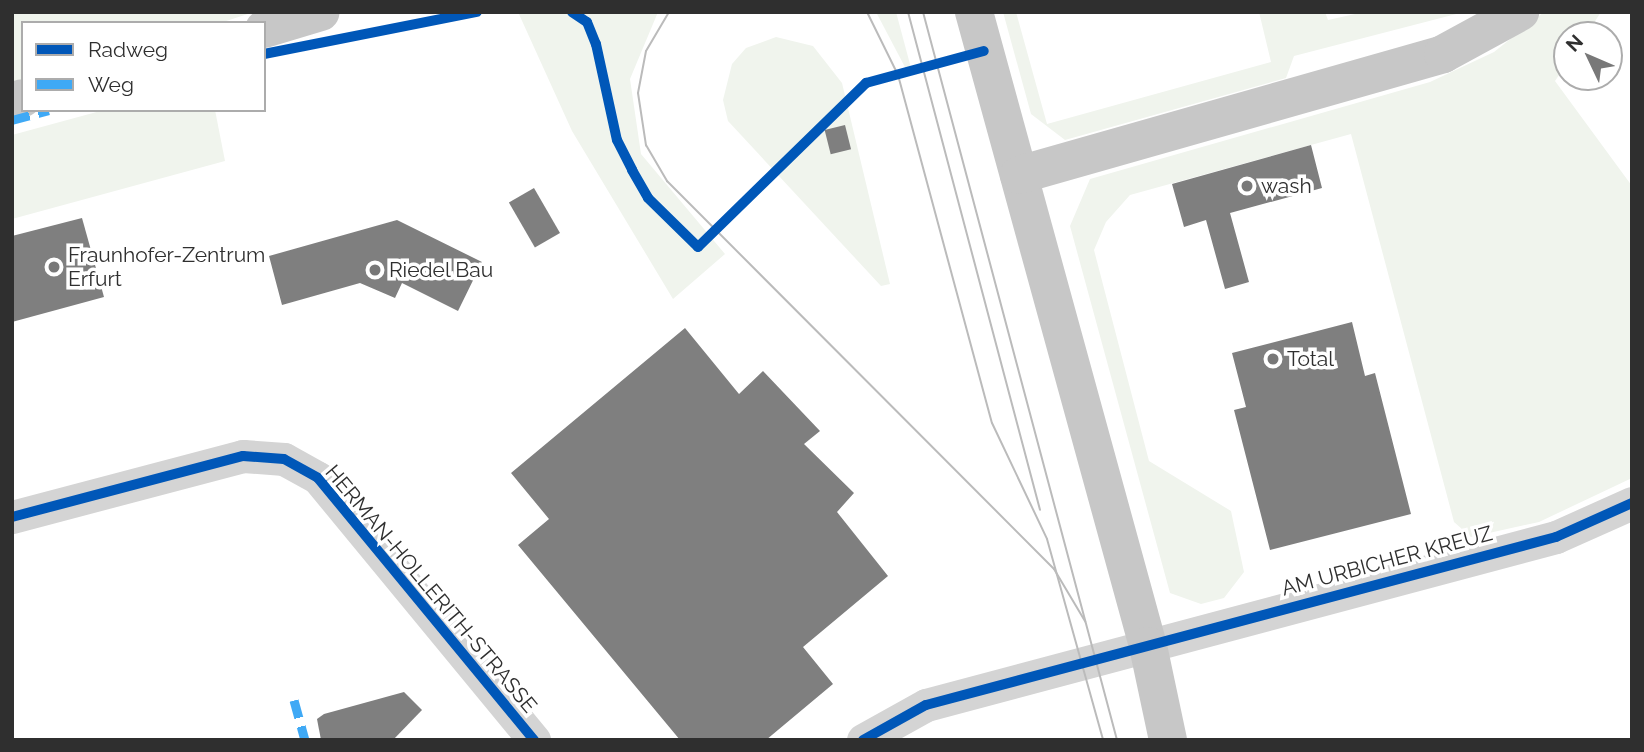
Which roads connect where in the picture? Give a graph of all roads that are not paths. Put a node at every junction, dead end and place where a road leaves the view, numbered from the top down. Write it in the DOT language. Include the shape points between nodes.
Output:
graph roads {
  1 [pos="321,12"];
  2 [pos="974,12"];
  3 [pos="1520,12"];
  4 [pos="266,28"];
  5 [pos="1019,175"];
  6 [pos="1632,503"];
  7 [pos="12,517"];
  8 [pos="1148,646"];
  9 [pos="534,740"];
  10 [pos="863,740"];
  11 [pos="1168,740"];
  1 -- 4 [label="main road"];
  2 -- 5 [label="main road"];
  3 -- 5 [label="main road" via="1443,54"];
  5 -- 8 [label="main road"];
  6 -- 8 [label="street, AM URBICHER KREUZ" via="1556,537"];
  7 -- 9 [label="street, HERMAN-HOLLERITH-STRASSE" via="243,456 284,459 318,478"];
  8 -- 10 [label="street, AM URBICHER KREUZ" via="926,705 882,724"];
  8 -- 11 [label="main road"];
}
